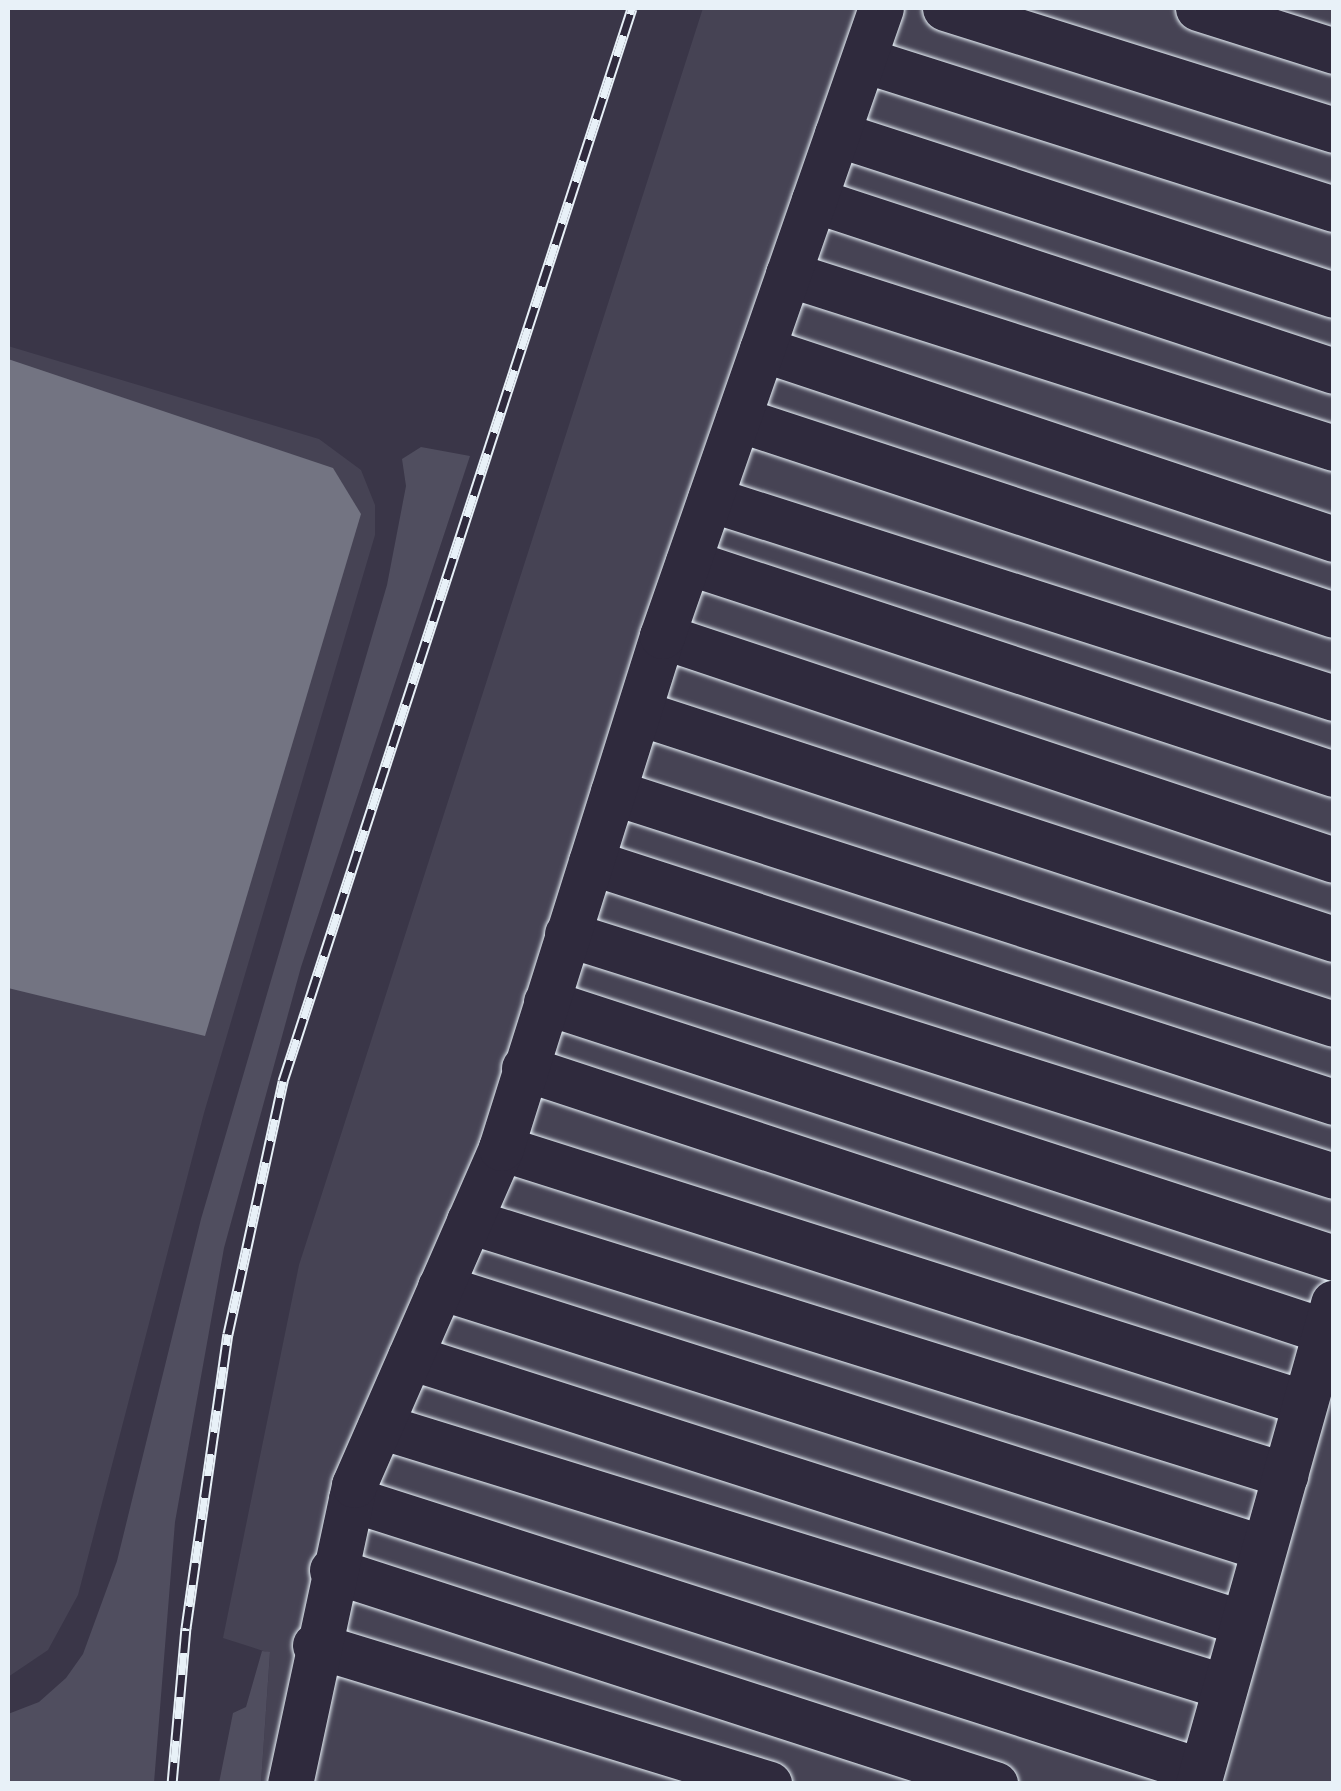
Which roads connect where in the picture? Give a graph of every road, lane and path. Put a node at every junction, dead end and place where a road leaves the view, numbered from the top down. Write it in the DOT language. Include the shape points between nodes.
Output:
graph roads {
  1 [pos="881,8"];
  2 [pos="944,8"];
  3 [pos="1198,8"];
  4 [pos="1334,51"];
  5 [pos="864,60"];
  6 [pos="1334,130"];
  7 [pos="837,134"];
  8 [pos="814,200"];
  9 [pos="1334,209"];
  10 [pos="788,274"];
  11 [pos="1334,295"];
  12 [pos="762,350"];
  13 [pos="1334,371"];
  14 [pos="738,419"];
  15 [pos="1334,448"];
  16 [pos="710,499"];
  17 [pos="1334,539"];
  18 [pos="688,562"];
  19 [pos="1334,615"];
  20 [pos="662,636"];
  21 [pos="1334,698"];
  22 [pos="640,713"];
  23 [pos="1334,774"];
  24 [pos="613,792"];
  25 [pos="1334,860"];
  26 [pos="591,862"];
  27 [pos="567,934"];
  28 [pos="1334,938"];
  29 [pos="546,1002"];
  30 [pos="1334,1024"];
  31 [pos="524,1068"];
  32 [pos="1334,1102"];
  33 [pos="500,1148"];
  34 [pos="1334,1176"];
  35 [pos="469,1221"];
  36 [pos="1334,1258"];
  37 [pos="440,1287"];
  38 [pos="1329,1316"];
  39 [pos="410,1357"];
  40 [pos="1305,1404"];
  41 [pos="380,1426"];
  42 [pos="1285,1475"];
  43 [pos="350,1498"];
  44 [pos="1264,1548"];
  45 [pos="332,1570"];
  46 [pos="1243,1623"];
  47 [pos="315,1646"];
  48 [pos="1225,1688"];
  49 [pos="1200,1777"];
  50 [pos="290,1784"];
  51 [pos="769,1784"];
  52 [pos="996,1784"];
  1 -- 5 [label="lane"];
  2 -- 6 [label="lane"];
  3 -- 4 [label="lane"];
  5 -- 7 [label="lane"];
  5 -- 9 [label="lane"];
  7 -- 8 [label="lane"];
  7 -- 11 [label="lane"];
  8 -- 10 [label="lane"];
  8 -- 13 [label="lane"];
  10 -- 12 [label="lane"];
  10 -- 15 [label="lane"];
  12 -- 14 [label="lane"];
  12 -- 17 [label="lane"];
  14 -- 16 [label="lane"];
  14 -- 19 [label="lane"];
  16 -- 18 [label="lane"];
  16 -- 21 [label="lane"];
  18 -- 20 [label="lane"];
  18 -- 23 [label="lane"];
  20 -- 22 [label="lane"];
  20 -- 25 [label="lane"];
  22 -- 24 [label="lane"];
  22 -- 28 [label="lane"];
  24 -- 26 [label="lane"];
  24 -- 30 [label="lane"];
  26 -- 27 [label="lane"];
  26 -- 32 [label="lane"];
  27 -- 29 [label="lane"];
  27 -- 34 [label="lane"];
  29 -- 31 [label="lane"];
  29 -- 36 [label="lane"];
  31 -- 33 [label="lane"];
  31 -- 38 [label="lane"];
  33 -- 35 [label="lane"];
  33 -- 40 [label="lane"];
  35 -- 37 [label="lane"];
  35 -- 42 [label="lane"];
  37 -- 39 [label="lane"];
  37 -- 44 [label="lane"];
  38 -- 40 [label="lane"];
  39 -- 41 [label="lane"];
  39 -- 46 [label="lane"];
  40 -- 42 [label="lane"];
  41 -- 43 [label="lane"];
  41 -- 48 [label="lane"];
  42 -- 44 [label="lane"];
  43 -- 45 [label="lane"];
  43 -- 49 [label="lane"];
  44 -- 46 [label="lane"];
  45 -- 47 [label="lane"];
  45 -- 52 [label="lane"];
  46 -- 48 [label="lane"];
  47 -- 50 [label="lane"];
  47 -- 51 [label="lane"];
  48 -- 49 [label="lane"];
}
